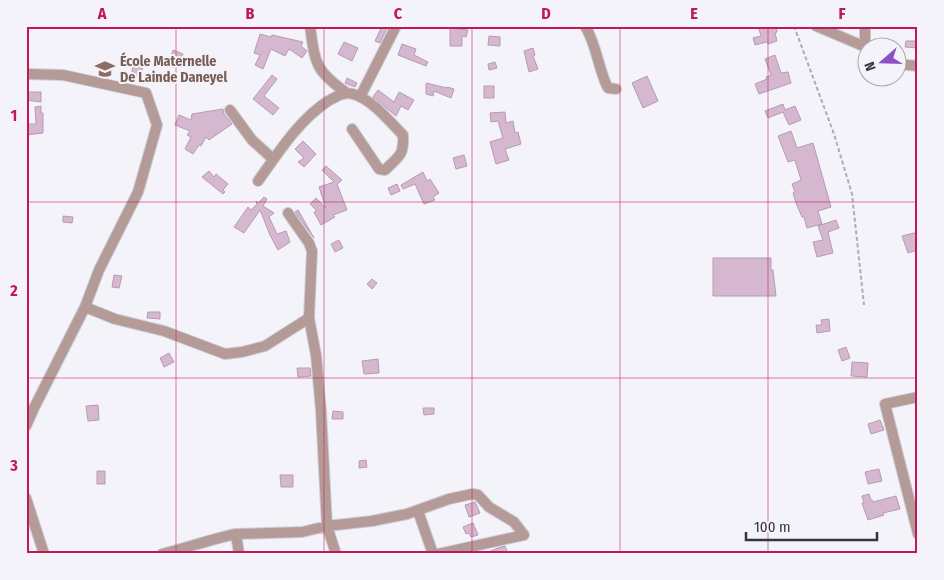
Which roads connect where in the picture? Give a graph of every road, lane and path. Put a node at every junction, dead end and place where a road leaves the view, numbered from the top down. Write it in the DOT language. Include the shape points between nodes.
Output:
graph roads {
  1 [pos="310,26"];
  2 [pos="396,26"];
  3 [pos="585,26"];
  4 [pos="794,26"];
  5 [pos="816,26"];
  6 [pos="856,42"];
  7 [pos="26,74"];
  8 [pos="616,89"];
  9 [pos="347,93"];
  10 [pos="360,97"];
  11 [pos="230,110"];
  12 [pos="352,129"];
  13 [pos="273,159"];
  14 [pos="258,181"];
  15 [pos="288,213"];
  16 [pos="864,305"];
  17 [pos="85,307"];
  18 [pos="309,318"];
  19 [pos="918,397"];
  20 [pos="30,408"];
  21 [pos="26,426"];
  22 [pos="26,498"];
  23 [pos="418,511"];
  24 [pos="326,526"];
  25 [pos="236,534"];
  26 [pos="918,534"];
  27 [pos="44,554"];
  28 [pos="162,554"];
  29 [pos="239,554"];
  30 [pos="336,554"];
  31 [pos="433,554"];
  32 [pos="438,554"];
  1 -- 9 [label="street" via="318,66 328,80"];
  2 -- 10 [label="street"];
  3 -- 8 [label="street" via="604,80 608,88"];
  4 -- 16 [label="path" via="834,134 852,194"];
  5 -- 6 [label="street"];
  7 -- 17 [label="street" via="63,75 146,93 157,125 138,192 98,270"];
  9 -- 10 [label="street"];
  9 -- 13 [label="street" via="339,94 300,123"];
  10 -- 12 [label="street" via="403,135 398,160 385,170 379,169"];
  11 -- 13 [label="street" via="252,140"];
  13 -- 14 [label="street"];
  15 -- 18 [label="street" via="312,251"];
  17 -- 18 [label="street" via="225,354 265,346"];
  17 -- 20 [label="street"];
  18 -- 24 [label="street" via="316,355"];
  19 -- 26 [label="street" via="885,404"];
  20 -- 21 [label="street"];
  22 -- 27 [label="street"];
  23 -- 24 [label="street"];
  23 -- 31 [label="street"];
  23 -- 32 [label="street" via="449,499 478,495 489,507 514,522 524,534"];
  24 -- 25 [label="street" via="302,532"];
  24 -- 30 [label="street"];
  25 -- 28 [label="street"];
  25 -- 29 [label="street"];
}
